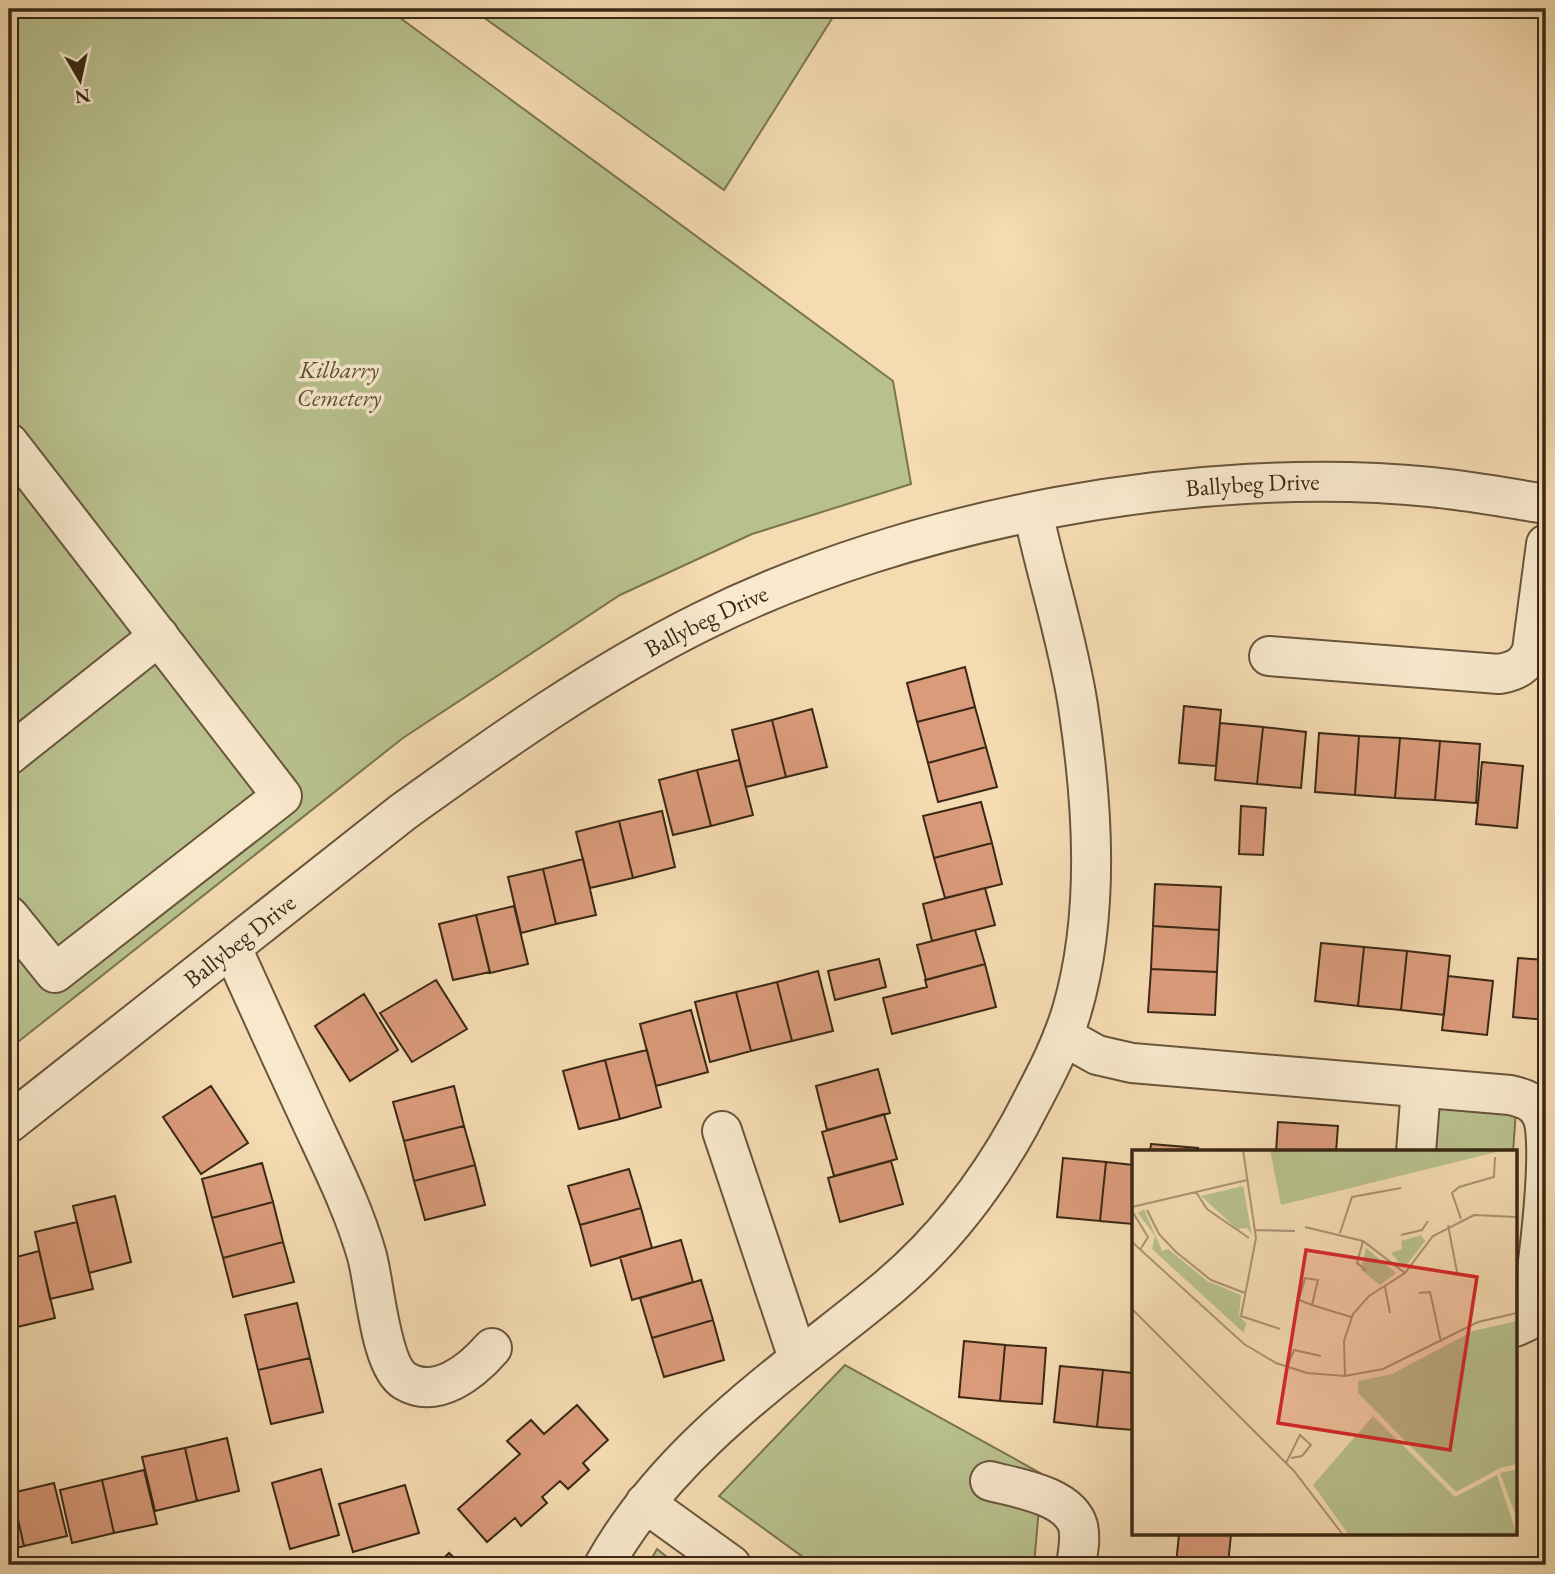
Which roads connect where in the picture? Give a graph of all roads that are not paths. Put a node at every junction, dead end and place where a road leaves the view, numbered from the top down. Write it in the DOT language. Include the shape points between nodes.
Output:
graph roads {
  1 [pos="9,443"];
  2 [pos="1546,505"];
  3 [pos="1033,512"];
  4 [pos="1546,544"];
  5 [pos="159,636"];
  6 [pos="1269,656"];
  7 [pos="9,755"];
  8 [pos="9,916"];
  9 [pos="232,948"];
  10 [pos="1063,1036"];
  11 [pos="1421,1088"];
  12 [pos="9,1123"];
  13 [pos="722,1131"];
  14 [pos="1416,1150"];
  15 [pos="1516,1326"];
  16 [pos="492,1348"];
  17 [pos="798,1358"];
  18 [pos="990,1481"];
  19 [pos="645,1503"];
  20 [pos="604,1565"];
  21 [pos="731,1565"];
  22 [pos="1076,1565"];
  1 -- 5 [label="street"];
  2 -- 3 [label="street, Ballybeg Drive" via="1428,486 1323,483 1146,494"];
  3 -- 9 [label="street, Ballybeg Drive" via="962,528 832,568 716,615 659,645 558,704 457,773"];
  3 -- 10 [label="street" via="1078,704 1088,802 1088,917 1078,985"];
  4 -- 6 [label="street" via="1532,650 1527,662 1514,671 1499,674"];
  5 -- 7 [label="street"];
  5 -- 8 [label="street" via="282,796 55,973"];
  9 -- 12 [label="street, Ballybeg Drive"];
  9 -- 16 [label="street" via="346,1196 366,1252 395,1371 415,1385 446,1384 478,1364"];
  10 -- 11 [label="street" via="1097,1055 1132,1063"];
  10 -- 17 [label="street" via="1007,1147 950,1228 906,1273"];
  11 -- 14 [label="street"];
  11 -- 15 [label="street" via="1524,1098 1541,1114 1546,1139 1534,1294 1530,1315"];
  13 -- 17 [label="street"];
  17 -- 19 [label="street" via="705,1438"];
  18 -- 22 [label="street" via="1046,1498 1067,1510 1078,1528"];
  19 -- 20 [label="street"];
  19 -- 21 [label="street"];
}
